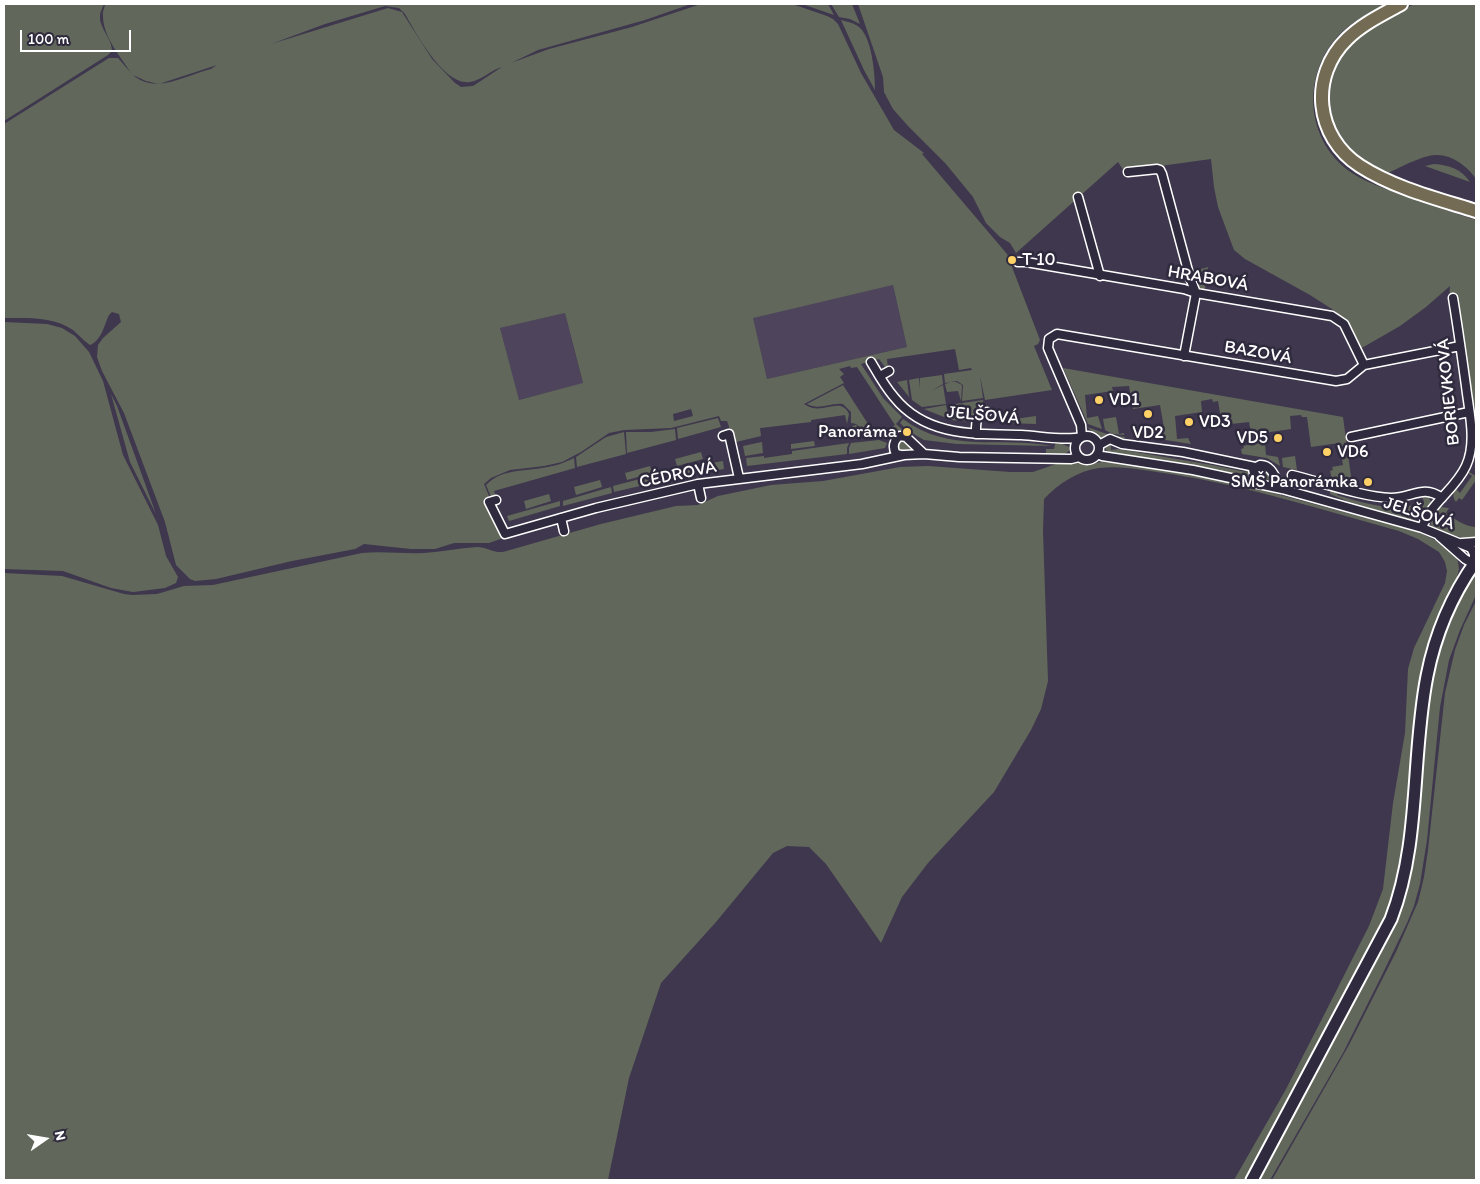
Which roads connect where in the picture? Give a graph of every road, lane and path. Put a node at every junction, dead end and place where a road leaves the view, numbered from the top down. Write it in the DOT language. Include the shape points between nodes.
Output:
graph roads {
  1 [pos="1401,4"];
  2 [pos="1128,172"];
  3 [pos="1078,197"];
  4 [pos="1476,211"];
  5 [pos="1018,262"];
  6 [pos="1100,276"];
  7 [pos="1196,293"];
  8 [pos="1453,298"];
  9 [pos="1460,346"];
  10 [pos="1184,356"];
  11 [pos="871,362"];
  12 [pos="1364,365"];
  13 [pos="889,371"];
  14 [pos="880,376"];
  15 [pos="987,412"];
  16 [pos="1469,412"];
  17 [pos="1081,425"];
  18 [pos="976,434"];
  19 [pos="723,436"];
  20 [pos="1082,437"];
  21 [pos="1092,437"];
  22 [pos="1351,437"];
  23 [pos="1061,439"];
  24 [pos="1099,445"];
  25 [pos="1077,452"];
  26 [pos="924,454"];
  27 [pos="1098,454"];
  28 [pos="904,456"];
  29 [pos="1255,467"];
  30 [pos="1292,475"];
  31 [pos="738,478"];
  32 [pos="1256,483"];
  33 [pos="698,484"];
  34 [pos="1282,489"];
  35 [pos="701,498"];
  36 [pos="1442,498"];
  37 [pos="496,500"];
  38 [pos="561,518"];
  39 [pos="1422,528"];
  40 [pos="564,531"];
  41 [pos="1439,536"];
  42 [pos="1458,542"];
  43 [pos="1476,542"];
  44 [pos="1475,563"];
  45 [pos="1252,1180"];
  1 -- 4 [label="main road" via="1356,31 1335,53 1322,91 1321,107 1326,126 1340,150 1364,169"];
  2 -- 7 [label="street" via="1160,170"];
  3 -- 6 [label="street"];
  5 -- 6 [label="street, HRABOVÁ"];
  6 -- 7 [label="street, HRABOVÁ"];
  7 -- 10 [label="street"];
  7 -- 12 [label="street, HRABOVÁ" via="1337,317 1347,329"];
  8 -- 9 [label="street, BORIEVKOVÁ"];
  9 -- 12 [label="street, BAZOVÁ"];
  9 -- 16 [label="street, BORIEVKOVÁ"];
  10 -- 12 [label="street, BAZOVÁ" via="1336,381 1347,378"];
  10 -- 17 [label="street, BAZOVÁ" via="1053,335 1048,341 1048,348"];
  11 -- 14 [label="street, JELŠOVÁ"];
  13 -- 14 [label="street"];
  14 -- 18 [label="street, JELŠOVÁ" via="897,400 920,420 950,432"];
  15 -- 18 [label="street" via="977,419"];
  16 -- 22 [label="street"];
  16 -- 36 [label="street, BORIEVKOVÁ" via="1472,445 1469,460"];
  17 -- 20 [label="street"];
  17 -- 21 [label="street"];
  18 -- 23 [label="street, JELŠOVÁ"];
  19 -- 31 [label="street" via="728,434"];
  20 -- 21 [label="street"];
  20 -- 23 [label="street"];
  20 -- 25 [label="street" via="1078,440"];
  21 -- 24 [label="street"];
  23 -- 25 [label="street"];
  24 -- 27 [label="street"];
  24 -- 29 [label="street" via="1110,439 1122,444 1183,452"];
  25 -- 26 [label="street, CÉDROVÁ" via="1071,459"];
  25 -- 27 [label="street" via="1089,460"];
  26 -- 28 [label="street, CÉDROVÁ"];
  26 -- 28 [label="street" via="906,436 900,436 894,448 896,454"];
  27 -- 32 [label="street, JELŠOVÁ"];
  28 -- 31 [label="street, CÉDROVÁ"];
  29 -- 32 [label="street"];
  29 -- 34 [label="street" via="1268,466"];
  30 -- 36 [label="street, JELŠOVÁ" via="1384,497 1428,491"];
  31 -- 33 [label="street, CÉDROVÁ"];
  32 -- 34 [label="street, JELŠOVÁ"];
  33 -- 35 [label="street"];
  33 -- 38 [label="street, CÉDROVÁ"];
  34 -- 39 [label="street, JELŠOVÁ"];
  36 -- 39 [label="street, BORIEVKOVÁ" via="1428,514"];
  37 -- 38 [label="street, CÉDROVÁ" via="489,502 505,534"];
  38 -- 40 [label="street"];
  39 -- 41 [label="street, JELŠOVÁ"];
  41 -- 42 [label="street, JELŠOVÁ"];
  41 -- 44 [label="street" via="1465,559"];
  42 -- 43 [label="street"];
  42 -- 44 [label="street, JELŠOVÁ" via="1473,550"];
  44 -- 45 [label="street" via="1452,600 1430,662 1406,872 1391,919"];
}
